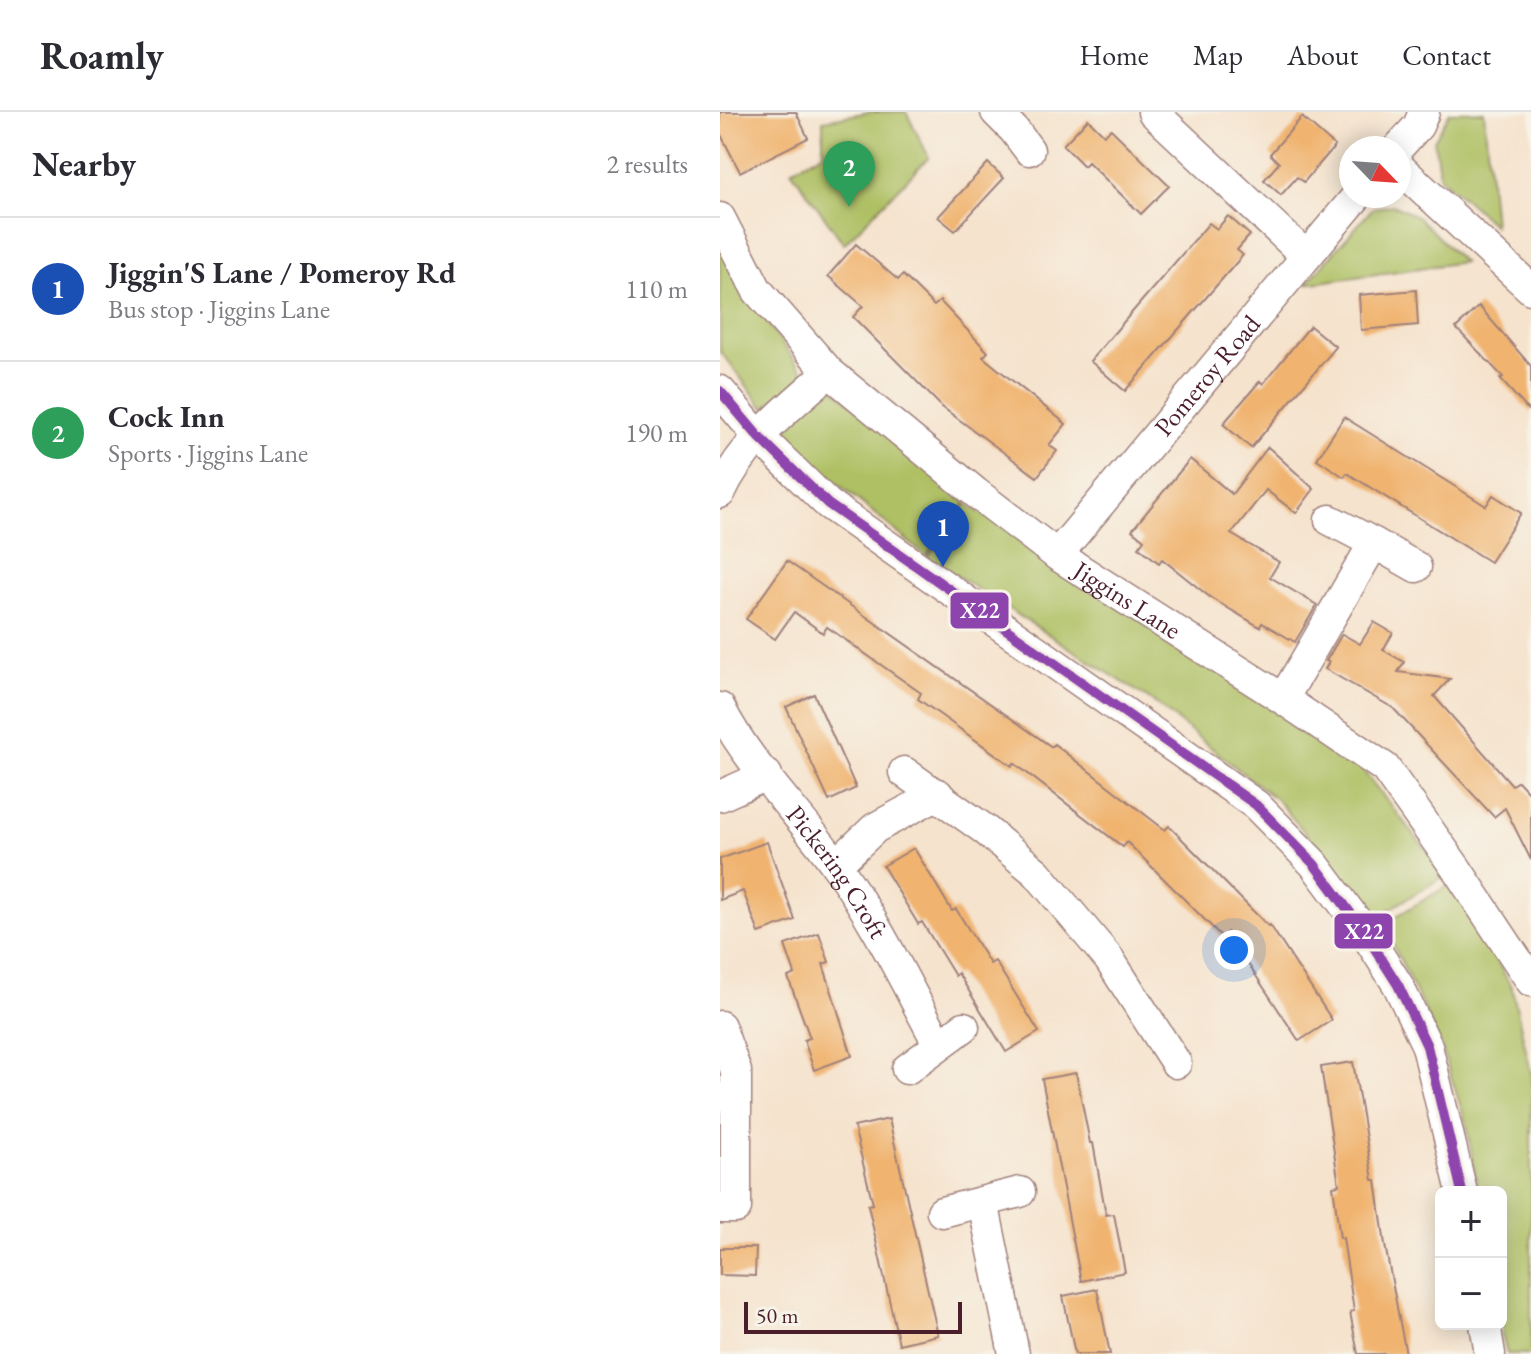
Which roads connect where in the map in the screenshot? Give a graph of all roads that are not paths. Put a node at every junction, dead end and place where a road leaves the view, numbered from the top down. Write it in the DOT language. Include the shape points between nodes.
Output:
graph roads {
  1 [pos="1153,112"];
  2 [pos="1424,112"];
  3 [pos="1409,136"];
  4 [pos="1411,178"];
  5 [pos="1347,208"];
  6 [pos="720,218"];
  7 [pos="1306,256"];
  8 [pos="1531,289"];
  9 [pos="829,372"];
  10 [pos="720,391"];
  11 [pos="758,436"];
  12 [pos="720,493"];
  13 [pos="1330,520"];
  14 [pos="1374,543"];
  15 [pos="1057,555"];
  16 [pos="1416,567"];
  17 [pos="1283,699"];
  18 [pos="720,708"];
  19 [pos="904,772"];
  20 [pos="767,775"];
  21 [pos="938,794"];
  22 [pos="720,796"];
  23 [pos="836,865"];
  24 [pos="1531,981"];
  25 [pos="720,1026"];
  26 [pos="964,1027"];
  27 [pos="939,1045"];
  28 [pos="1176,1063"];
  29 [pos="907,1069"];
  30 [pos="1461,1186"];
  31 [pos="1020,1192"];
  32 [pos="983,1202"];
  33 [pos="720,1208"];
  34 [pos="942,1212"];
  35 [pos="1486,1330"];
  36 [pos="1014,1354"];
  37 [pos="1490,1354"];
  1 -- 7 [label="street"];
  2 -- 3 [label="street"];
  4 -- 8 [label="street"];
  5 -- 7 [label="street, Pomeroy Road"];
  6 -- 9 [label="street, Jiggins Lane" via="757,290"];
  7 -- 15 [label="street, Pomeroy Road"];
  9 -- 11 [label="street"];
  9 -- 15 [label="street, Jiggins Lane"];
  10 -- 11 [label="street"];
  11 -- 12 [label="street"];
  11 -- 30 [label="street" via="828,504 1256,805 1314,864 1398,985 1427,1046"];
  13 -- 14 [label="street"];
  14 -- 16 [label="street"];
  14 -- 17 [label="street"];
  15 -- 17 [label="street, Jiggins Lane"];
  17 -- 24 [label="street, Jiggins Lane" via="1385,768"];
  18 -- 20 [label="street, Pickering Croft" via="735,738"];
  19 -- 21 [label="street"];
  20 -- 22 [label="street"];
  20 -- 23 [label="street, Pickering Croft"];
  21 -- 23 [label="street" via="875,828"];
  21 -- 28 [label="street" via="1037,873 1109,959"];
  23 -- 27 [label="street, Pickering Croft"];
  25 -- 33 [label="street" via="736,1071 736,1208"];
  26 -- 27 [label="street"];
  27 -- 29 [label="street"];
  31 -- 32 [label="street"];
  32 -- 34 [label="street"];
  32 -- 36 [label="street"];
  35 -- 37 [label="street"];
}
